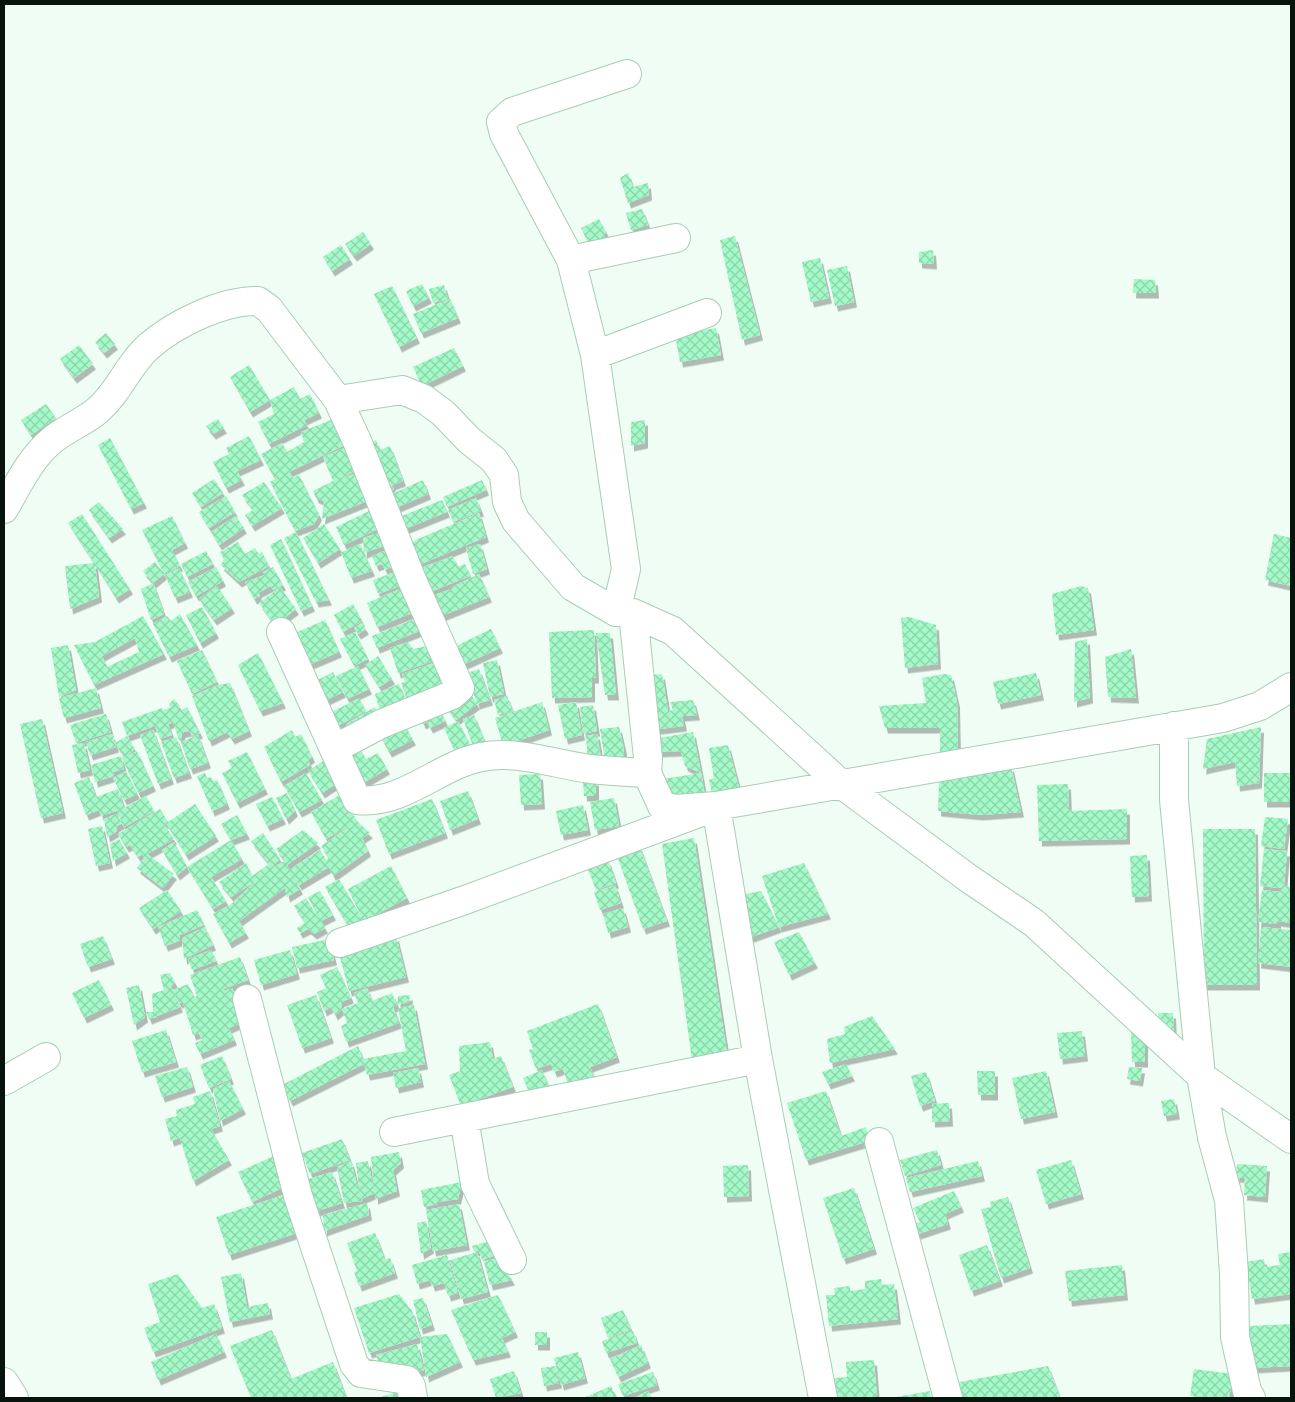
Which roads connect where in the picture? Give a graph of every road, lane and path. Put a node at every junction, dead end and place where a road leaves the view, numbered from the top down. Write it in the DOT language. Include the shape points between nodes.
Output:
graph roads {
  1 [pos="627,74"];
  2 [pos="676,238"];
  3 [pos="571,260"];
  4 [pos="707,313"];
  5 [pos="595,355"];
  6 [pos="338,400"];
  7 [pos="4,509"];
  8 [pos="625,612"];
  9 [pos="281,632"];
  10 [pos="1291,687"];
  11 [pos="1174,726"];
  12 [pos="334,749"];
  13 [pos="647,773"];
  14 [pos="841,784"];
  15 [pos="716,806"];
  16 [pos="340,943"];
  17 [pos="247,999"];
  18 [pos="46,1057"];
  19 [pos="758,1059"];
  20 [pos="1201,1076"];
  21 [pos="4,1081"];
  22 [pos="464,1118"];
  23 [pos="394,1132"];
  24 [pos="1291,1139"];
  25 [pos="879,1142"];
  26 [pos="512,1260"];
  27 [pos="4,1382"];
  28 [pos="14,1398"];
  29 [pos="413,1398"];
  30 [pos="823,1398"];
  31 [pos="948,1398"];
  32 [pos="1251,1398"];
  1 -- 3 [label="street" via="512,112 501,122 504,134"];
  2 -- 3 [label="street"];
  3 -- 5 [label="street"];
  4 -- 5 [label="street"];
  5 -- 8 [label="street" via="626,569"];
  6 -- 7 [label="street" via="269,309 258,301 231,303 187,323 148,347 99,409 52,440 32,460"];
  6 -- 8 [label="street" via="402,390 424,399 443,413 494,460 504,475 506,502 516,521 573,587"];
  6 -- 12 [label="street" via="460,688 452,695 382,724"];
  8 -- 13 [label="street" via="648,758"];
  8 -- 14 [label="street" via="673,631"];
  9 -- 12 [label="street"];
  10 -- 11 [label="street" via="1260,706 1223,718"];
  11 -- 14 [label="street"];
  11 -- 20 [label="street" via="1174,800"];
  12 -- 13 [label="street" via="357,800 371,802 401,794 462,764 504,754 591,769"];
  13 -- 15 [label="street" via="662,806 675,809"];
  14 -- 15 [label="street"];
  14 -- 20 [label="street" via="1034,923"];
  15 -- 16 [label="street"];
  15 -- 19 [label="street"];
  17 -- 29 [label="street" via="298,1196 354,1364 362,1373 406,1380"];
  18 -- 21 [label="street"];
  19 -- 22 [label="street"];
  19 -- 30 [label="street"];
  20 -- 24 [label="street"];
  20 -- 32 [label="street" via="1229,1200 1235,1337 1246,1391"];
  22 -- 23 [label="street"];
  22 -- 26 [label="street" via="475,1184"];
  25 -- 31 [label="street"];
  27 -- 28 [label="street"];
}
